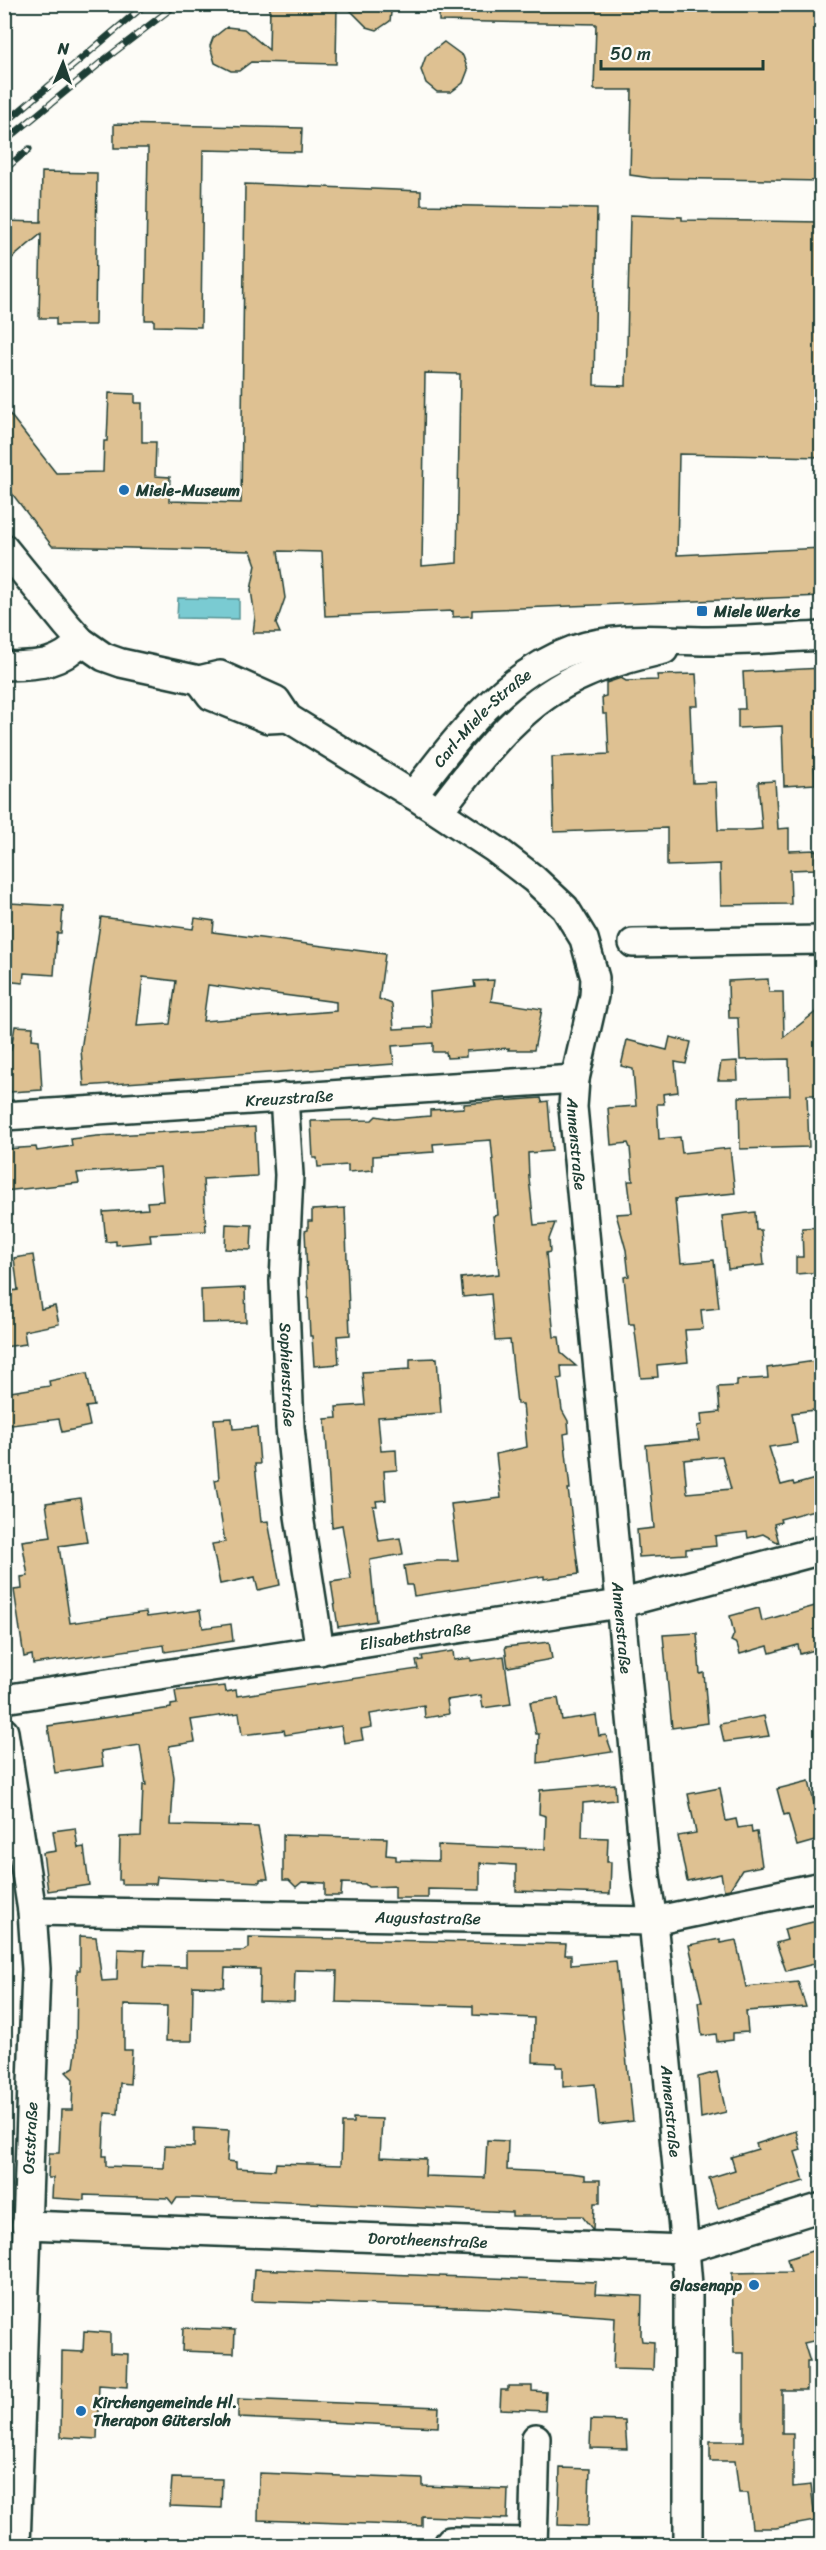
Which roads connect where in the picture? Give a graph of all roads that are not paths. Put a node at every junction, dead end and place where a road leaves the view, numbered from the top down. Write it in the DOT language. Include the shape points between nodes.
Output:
graph roads {
  1 [pos="4,548"];
  2 [pos="822,636"];
  3 [pos="81,640"];
  4 [pos="706,641"];
  5 [pos="4,666"];
  6 [pos="413,795"];
  7 [pos="440,811"];
  8 [pos="822,940"];
  9 [pos="633,942"];
  10 [pos="575,1078"];
  11 [pos="284,1097"];
  12 [pos="4,1116"];
  13 [pos="822,1550"];
  14 [pos="619,1604"];
  15 [pos="320,1651"];
  16 [pos="4,1700"];
  17 [pos="4,1732"];
  18 [pos="822,1886"];
  19 [pos="32,1911"];
  20 [pos="653,1922"];
  21 [pos="822,2206"];
  22 [pos="26,2225"];
  23 [pos="685,2249"];
  24 [pos="12,2433"];
  25 [pos="536,2438"];
  26 [pos="533,2544"];
  27 [pos="16,2546"];
  28 [pos="447,2546"];
  29 [pos="688,2546"];
  1 -- 3 [label="street"];
  2 -- 4 [label="street, Carl-Miele-Straße"];
  3 -- 5 [label="street" via="65,657 38,665"];
  3 -- 6 [label="street" via="104,657 121,663 199,680 219,675 276,700 288,717"];
  4 -- 6 [label="street, Carl-Miele-Straße" via="659,637 599,643 571,650 541,665 493,701 460,735"];
  4 -- 7 [label="street, Carl-Miele-Straße" via="606,665 557,689 526,710 495,742"];
  6 -- 7 [label="street, Annenstraße"];
  7 -- 10 [label="street, Annenstraße" via="534,879 565,908 584,939 595,978 594,996"];
  8 -- 9 [label="street"];
  10 -- 11 [label="street, Kreuzstraße"];
  10 -- 14 [label="street, Annenstraße" via="573,1107"];
  11 -- 12 [label="street, Kreuzstraße"];
  11 -- 15 [label="street, Sophienstraße" via="289,1175 284,1281 290,1427"];
  13 -- 14 [label="street, Elisabethstraße"];
  14 -- 15 [label="street, Elisabethstraße"];
  14 -- 20 [label="street, Annenstraße"];
  15 -- 16 [label="street, Elisabethstraße"];
  17 -- 19 [label="street, Oststraße"];
  18 -- 20 [label="street, Augustastraße"];
  19 -- 20 [label="street, Augustastraße"];
  19 -- 22 [label="street, Oststraße" via="36,1981"];
  20 -- 23 [label="street, Annenstraße"];
  21 -- 23 [label="street, Dorotheenstraße"];
  22 -- 23 [label="street, Dorotheenstraße"];
  22 -- 24 [label="street, Oststraße"];
  23 -- 29 [label="street, Annenstraße"];
  24 -- 27 [label="street, Oststraße"];
  25 -- 26 [label="street"];
  26 -- 28 [label="street" via="450,2541"];
}
